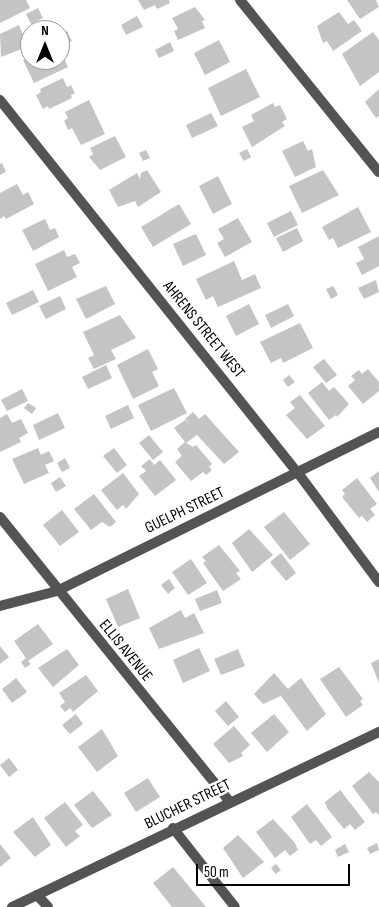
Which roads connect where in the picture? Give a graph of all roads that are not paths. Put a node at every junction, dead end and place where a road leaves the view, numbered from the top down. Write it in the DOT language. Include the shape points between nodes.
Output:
graph roads {
  1 [pos="240,0"];
  2 [pos="0,100"];
  3 [pos="379,172"];
  4 [pos="379,432"];
  5 [pos="298,472"];
  6 [pos="0,517"];
  7 [pos="379,582"];
  8 [pos="57,591"];
  9 [pos="0,606"];
  10 [pos="379,732"];
  11 [pos="230,802"];
  12 [pos="173,828"];
  13 [pos="37,895"];
  14 [pos="12,907"];
  15 [pos="48,907"];
  16 [pos="236,907"];
  1 -- 3 [label="street"];
  2 -- 5 [label="street, AHRENS STREET WEST"];
  4 -- 5 [label="street, GUELPH STREET"];
  5 -- 7 [label="street, AHRENS STREET WEST"];
  5 -- 8 [label="street, GUELPH STREET"];
  6 -- 8 [label="street, ELLIS AVENUE"];
  8 -- 9 [label="street, GUELPH STREET"];
  8 -- 11 [label="street, ELLIS AVENUE"];
  10 -- 11 [label="street, BLUCHER STREET"];
  11 -- 12 [label="street, BLUCHER STREET"];
  12 -- 13 [label="street, BLUCHER STREET"];
  12 -- 16 [label="street"];
  13 -- 14 [label="street, BLUCHER STREET"];
  13 -- 15 [label="street"];
}
